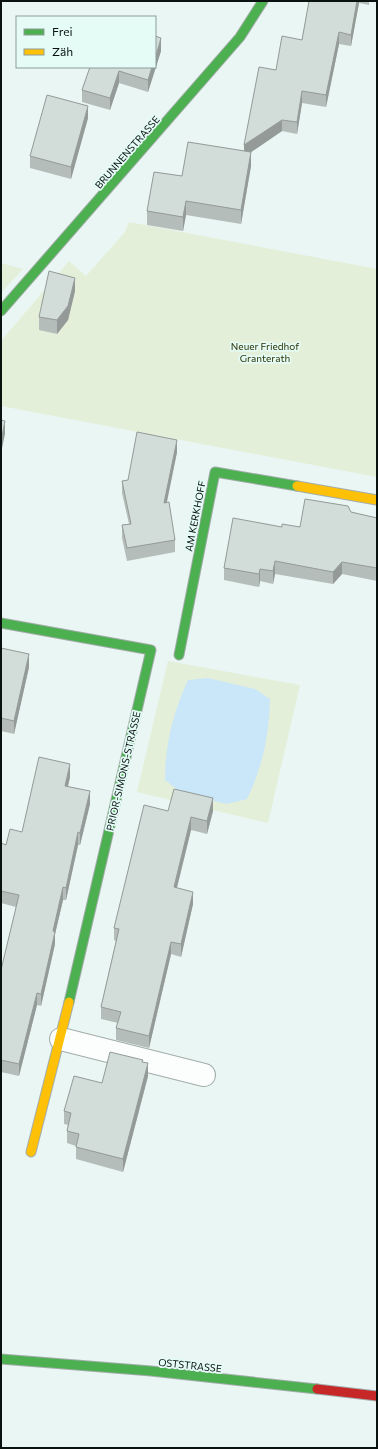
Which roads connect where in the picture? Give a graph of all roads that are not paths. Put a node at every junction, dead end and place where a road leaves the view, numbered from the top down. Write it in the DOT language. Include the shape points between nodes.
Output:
graph roads {
  1 [pos="263,1"];
  2 [pos="1,311"];
  3 [pos="377,500"];
  4 [pos="1,624"];
  5 [pos="179,655"];
  6 [pos="61,1039"];
  7 [pos="204,1075"];
  8 [pos="31,1152"];
  9 [pos="1,1359"];
  10 [pos="377,1396"];
  1 -- 2 [label="street, BRUNNENSTRASSE" via="240,37"];
  3 -- 5 [label="street, AM KERKHOFF" via="215,472"];
  4 -- 6 [label="street, PRIOR-SIMONS-STRASSE" via="150,650"];
  6 -- 7 [label="street"];
  6 -- 8 [label="street, PRIOR-SIMONS-STRASSE"];
  9 -- 10 [label="street, OSTSTRASSE" via="151,1371"];
}
